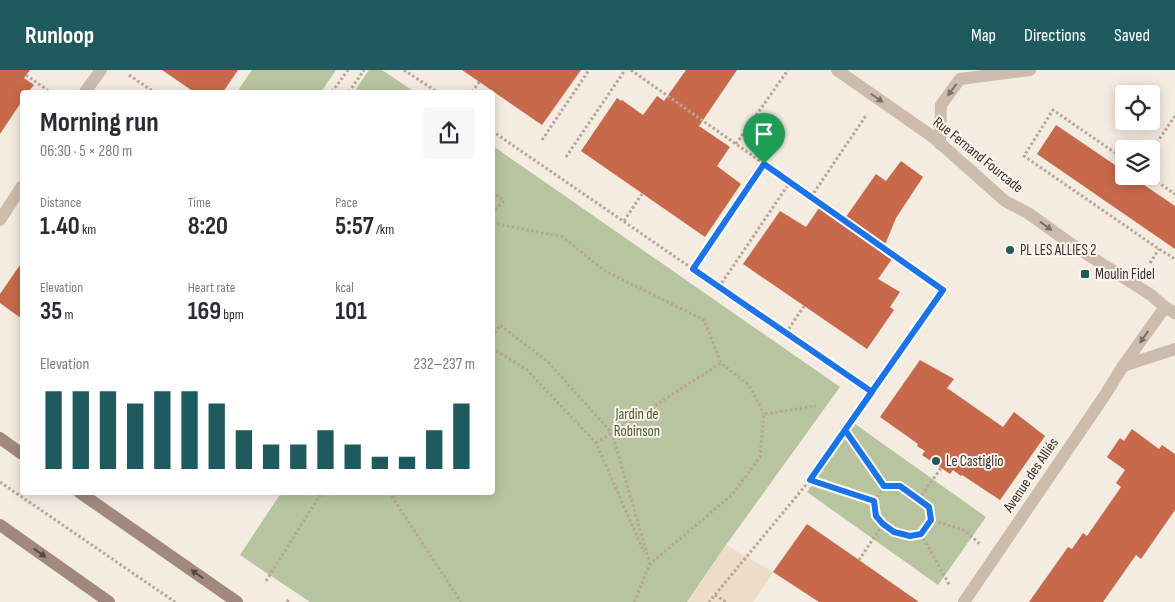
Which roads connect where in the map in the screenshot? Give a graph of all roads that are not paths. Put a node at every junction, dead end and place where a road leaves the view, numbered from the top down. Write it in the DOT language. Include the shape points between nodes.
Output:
graph roads {
  1 [pos="101,70"];
  2 [pos="837,70"];
  3 [pos="1030,70"];
  4 [pos="86,90"];
  5 [pos="940,144"];
  6 [pos="20,189"];
  7 [pos="0,220"];
  8 [pos="1170,310"];
  9 [pos="1175,349"];
  10 [pos="1123,366"];
  11 [pos="0,438"];
  12 [pos="20,453"];
  13 [pos="83,495"];
  14 [pos="0,525"];
  15 [pos="109,602"];
  16 [pos="237,602"];
  17 [pos="964,602"];
  1 -- 4 [label="street"];
  2 -- 5 [label="street, Rue Fernand Fourcade, one-way"];
  3 -- 5 [label="street, one-way" via="960,79 941,106"];
  5 -- 8 [label="street, Rue Fernand Fourcade, one-way" via="1005,201 1028,213"];
  6 -- 7 [label="street"];
  8 -- 10 [label="street, Avenue des Alliés, one-way"];
  9 -- 10 [label="street"];
  10 -- 17 [label="street, Avenue des Alliés"];
  11 -- 12 [label="main road"];
  16 -- 13 [label="main road, one-way"];
  14 -- 15 [label="main road, one-way"];
}
